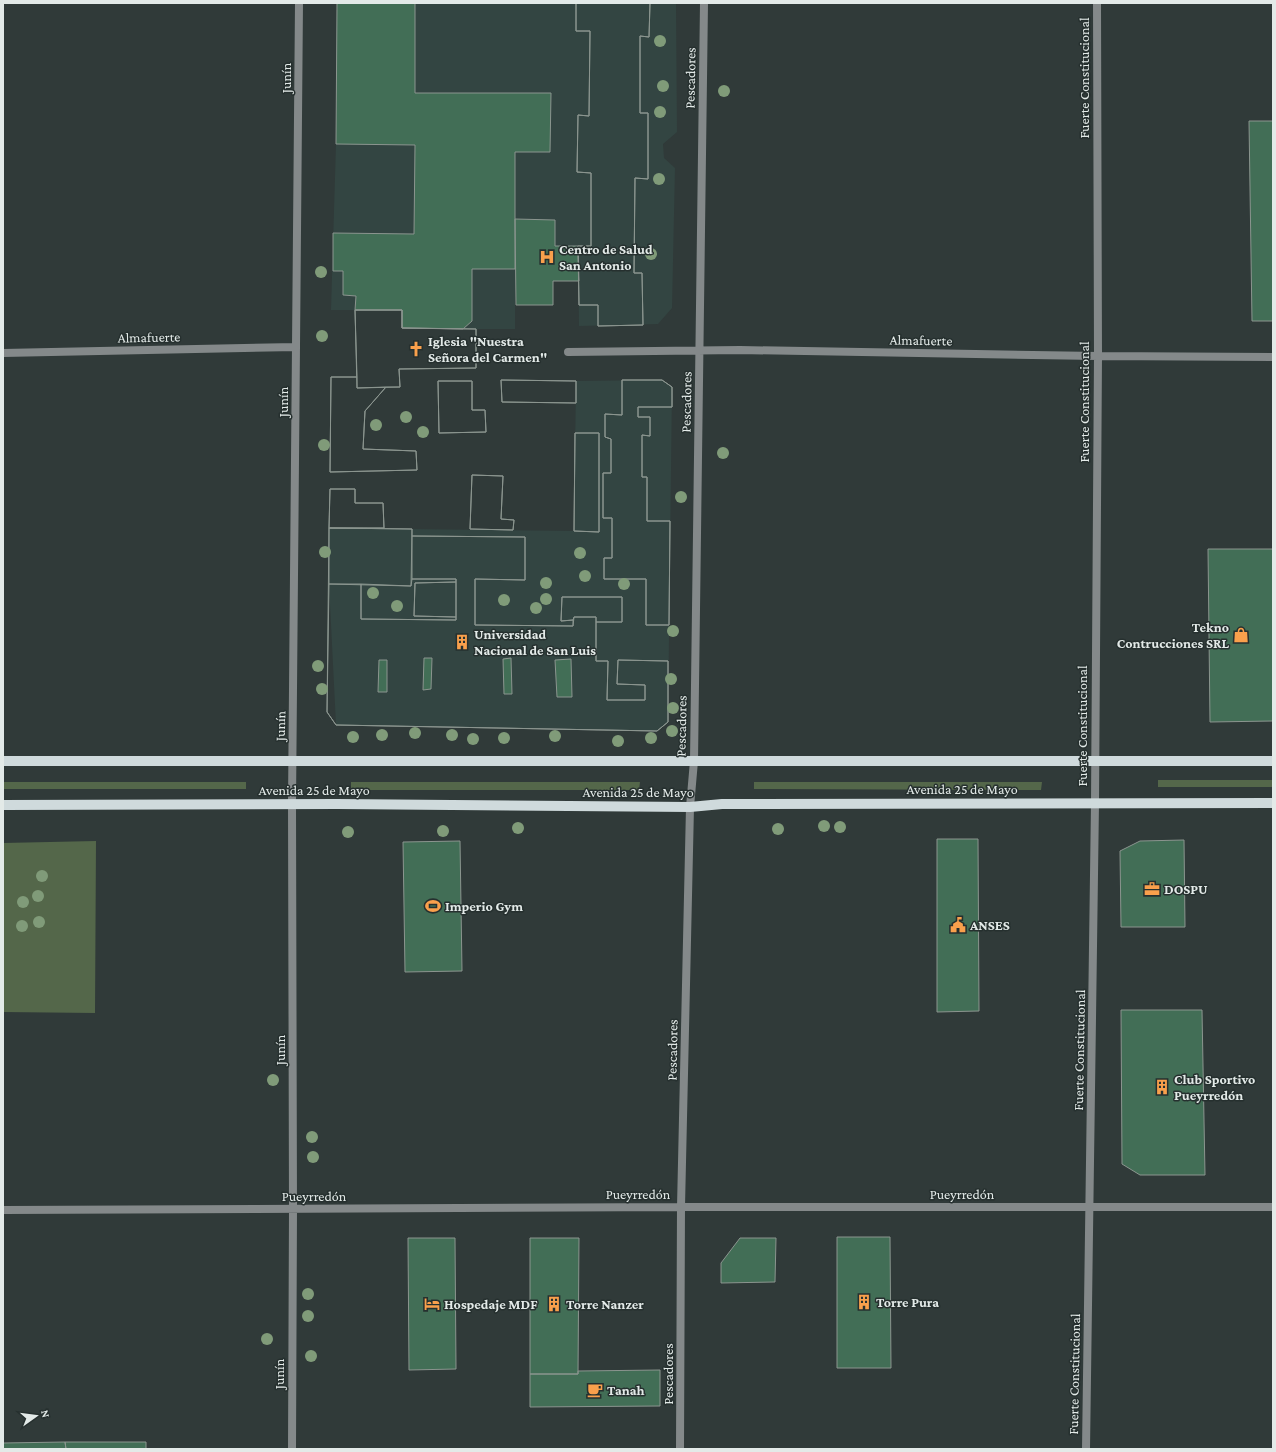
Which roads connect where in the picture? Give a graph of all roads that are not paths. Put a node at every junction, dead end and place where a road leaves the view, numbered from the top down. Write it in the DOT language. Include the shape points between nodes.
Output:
graph roads {
  1 [pos="299,3"];
  2 [pos="704,3"];
  3 [pos="1097,3"];
  4 [pos="296,347"];
  5 [pos="700,351"];
  6 [pos="568,352"];
  7 [pos="3,353"];
  8 [pos="1098,356"];
  9 [pos="1273,357"];
  10 [pos="292,761"];
  11 [pos="694,761"];
  12 [pos="1273,761"];
  13 [pos="3,762"];
  14 [pos="1095,762"];
  15 [pos="1095,803"];
  16 [pos="1273,803"];
  17 [pos="3,804"];
  18 [pos="292,804"];
  19 [pos="690,807"];
  20 [pos="682,1207"];
  21 [pos="1090,1207"];
  22 [pos="1273,1207"];
  23 [pos="293,1209"];
  24 [pos="3,1210"];
  25 [pos="292,1449"];
  26 [pos="680,1449"];
  27 [pos="1086,1449"];
  1 -- 4 [label="street, Junín"];
  2 -- 5 [label="street, Pescadores"];
  3 -- 8 [label="street, Fuerte Constitucional"];
  4 -- 7 [label="street, Almafuerte"];
  4 -- 10 [label="street, Junín"];
  5 -- 6 [label="street, Almafuerte"];
  5 -- 8 [label="street, Almafuerte"];
  5 -- 11 [label="street, Pescadores"];
  8 -- 9 [label="street, Almafuerte"];
  8 -- 14 [label="street, Fuerte Constitucional"];
  10 -- 11 [label="main road, Avenida 25 de Mayo"];
  10 -- 13 [label="main road, Avenida 25 de Mayo"];
  10 -- 18 [label="street, Junín"];
  11 -- 14 [label="main road, Avenida 25 de Mayo"];
  11 -- 19 [label="street, Pescadores"];
  12 -- 14 [label="main road, Avenida 25 de Mayo"];
  14 -- 15 [label="street, Fuerte Constitucional"];
  15 -- 16 [label="main road, Avenida 25 de Mayo"];
  15 -- 19 [label="main road, Avenida 25 de Mayo" via="722,804"];
  15 -- 21 [label="street, Fuerte Constitucional"];
  17 -- 18 [label="main road, Avenida 25 de Mayo"];
  18 -- 19 [label="main road, Avenida 25 de Mayo"];
  18 -- 23 [label="street, Junín"];
  19 -- 20 [label="street, Pescadores"];
  20 -- 21 [label="street, Pueyrredón"];
  20 -- 23 [label="street, Pueyrredón"];
  20 -- 26 [label="street, Pescadores"];
  21 -- 22 [label="street, Pueyrredón"];
  21 -- 27 [label="street, Fuerte Constitucional"];
  23 -- 24 [label="street, Pueyrredón"];
  23 -- 25 [label="street, Junín"];
}
